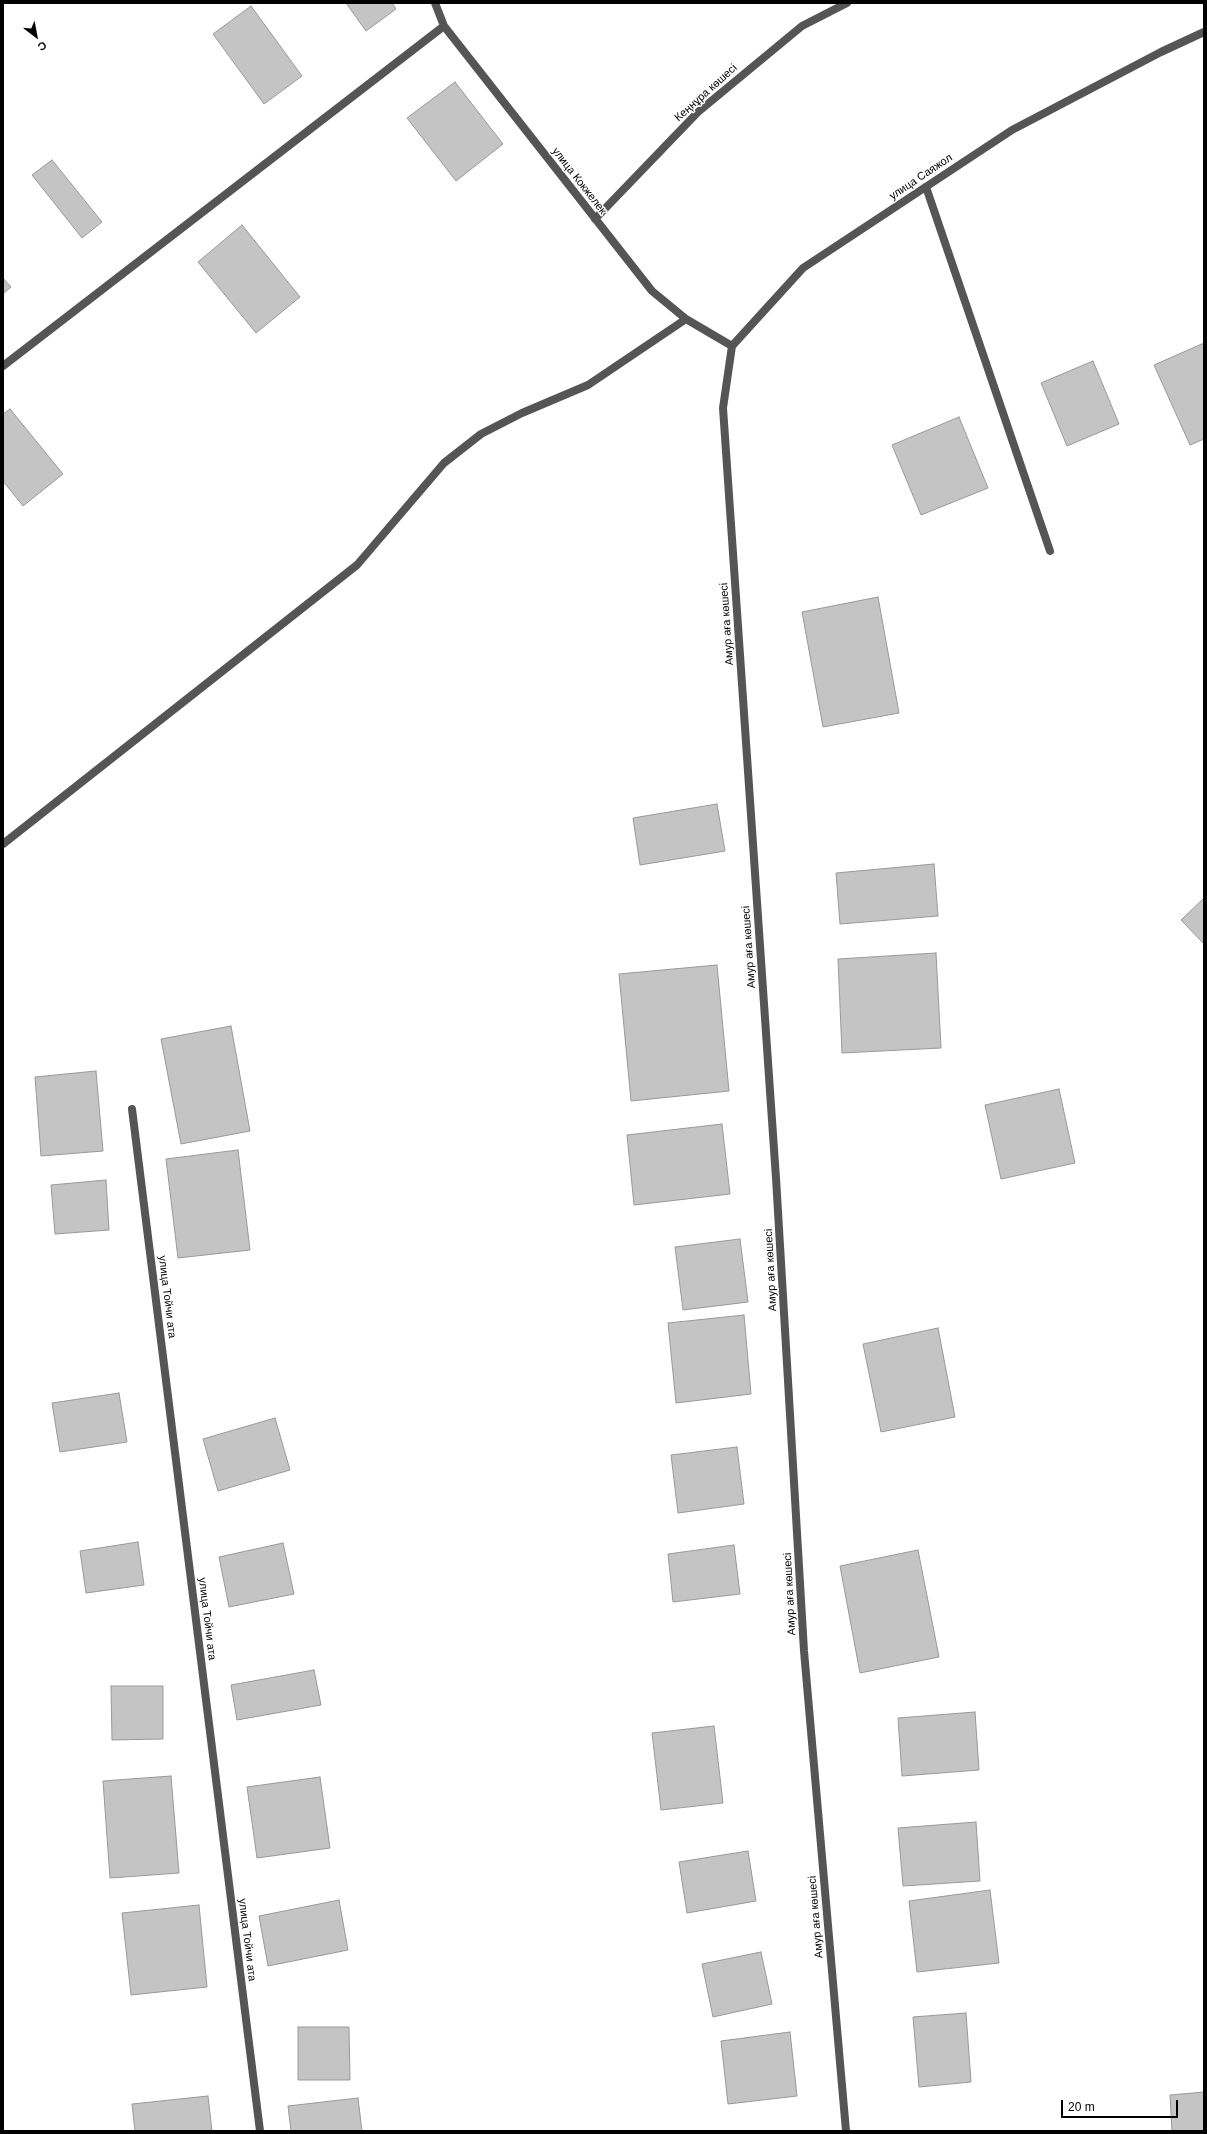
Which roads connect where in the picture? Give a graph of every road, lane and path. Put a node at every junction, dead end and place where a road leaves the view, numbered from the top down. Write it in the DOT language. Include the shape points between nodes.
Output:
graph roads {
  1 [pos="435,3"];
  2 [pos="847,3"];
  3 [pos="444,26"];
  4 [pos="1204,32"];
  5 [pos="926,187"];
  6 [pos="595,219"];
  7 [pos="686,319"];
  8 [pos="732,346"];
  9 [pos="3,366"];
  10 [pos="1050,551"];
  11 [pos="3,844"];
  12 [pos="132,1109"];
  13 [pos="260,2131"];
  14 [pos="846,2131"];
  1 -- 3 [label="street, улица Кокжелек"];
  2 -- 6 [label="street, Кеңнұра көшесі" via="802,26 698,112"];
  3 -- 6 [label="street, улица Кокжелек"];
  3 -- 9 [label="street"];
  4 -- 5 [label="street, улица Саяжол" via="1012,130"];
  5 -- 8 [label="street, улица Саяжол" via="803,268"];
  5 -- 10 [label="street"];
  6 -- 7 [label="street, улица Кокжелек" via="652,291"];
  7 -- 8 [label="street, улица Кокжелек"];
  7 -- 11 [label="street" via="588,385 522,413 481,434 444,462 357,565"];
  8 -- 14 [label="street, Амур аға көшесі" via="723,408 776,1178 804,1651"];
  12 -- 13 [label="street, улица Тойчи ата"];
}
